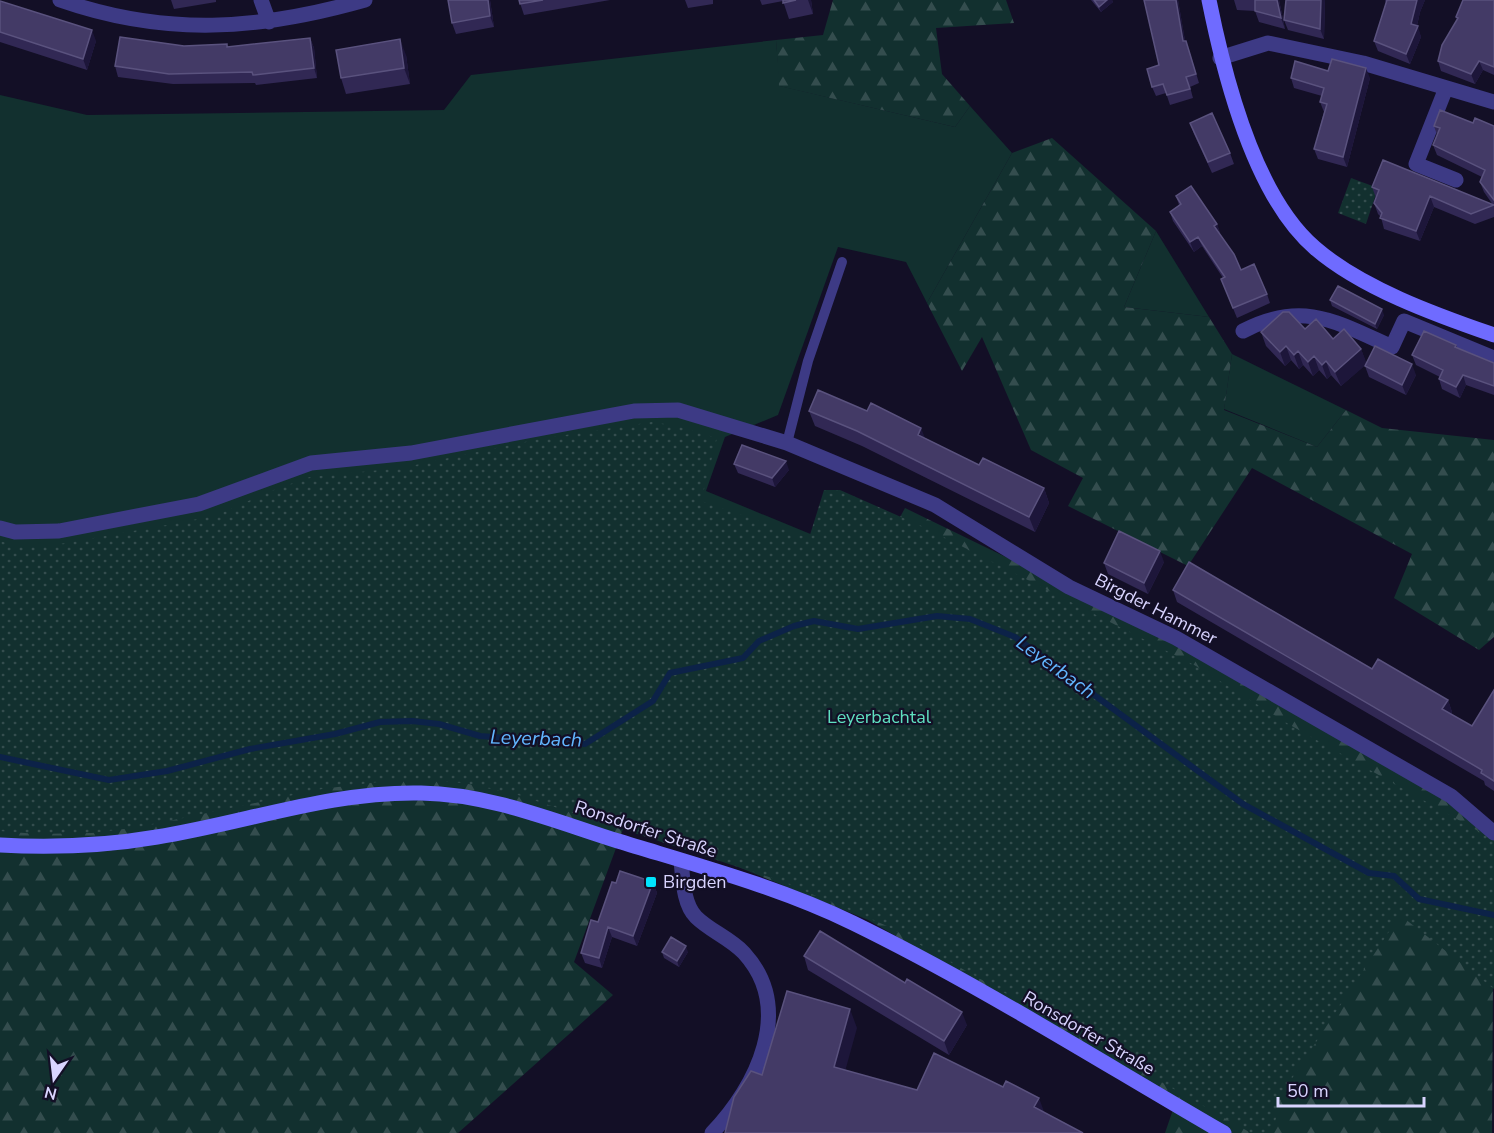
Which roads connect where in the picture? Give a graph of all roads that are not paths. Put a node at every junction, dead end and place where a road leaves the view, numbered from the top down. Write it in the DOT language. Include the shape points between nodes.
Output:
graph roads {
  1 [pos="60,0"];
  2 [pos="261,0"];
  3 [pos="365,0"];
  4 [pos="1209,0"];
  5 [pos="269,22"];
  6 [pos="1221,58"];
  7 [pos="1446,88"];
  8 [pos="1494,102"];
  9 [pos="1456,180"];
  10 [pos="842,262"];
  11 [pos="1242,331"];
  12 [pos="1494,335"];
  13 [pos="1494,358"];
  14 [pos="787,443"];
  15 [pos="0,528"];
  16 [pos="1494,833"];
  17 [pos="0,845"];
  18 [pos="681,861"];
  19 [pos="712,1133"];
  20 [pos="1224,1133"];
  1 -- 5 [label="street" via="105,13 177,25"];
  2 -- 5 [label="street"];
  3 -- 5 [label="street"];
  4 -- 6 [label="main road"];
  6 -- 7 [label="street" via="1268,43 1363,63"];
  6 -- 12 [label="main road" via="1237,113 1266,178 1298,231 1315,248 1364,280"];
  7 -- 8 [label="street"];
  7 -- 9 [label="street" via="1416,164"];
  10 -- 14 [label="lane" via="808,361"];
  11 -- 13 [label="street" via="1280,317 1328,318 1392,347 1404,321"];
  14 -- 15 [label="street, Birgder Hammer" via="678,410 634,411 411,453 311,463 199,504 59,531 15,532"];
  14 -- 16 [label="street, Birgder Hammer" via="934,505 1069,588 1176,638 1451,796"];
  17 -- 18 [label="main road, Ronsdorfer Straße" via="103,845 347,798 422,793 451,795 539,814"];
  18 -- 19 [label="street" via="684,892 695,917 743,952 766,985 770,1005 762,1053 747,1087"];
  18 -- 20 [label="main road, Ronsdorfer Straße" via="765,887 851,922"];
}
